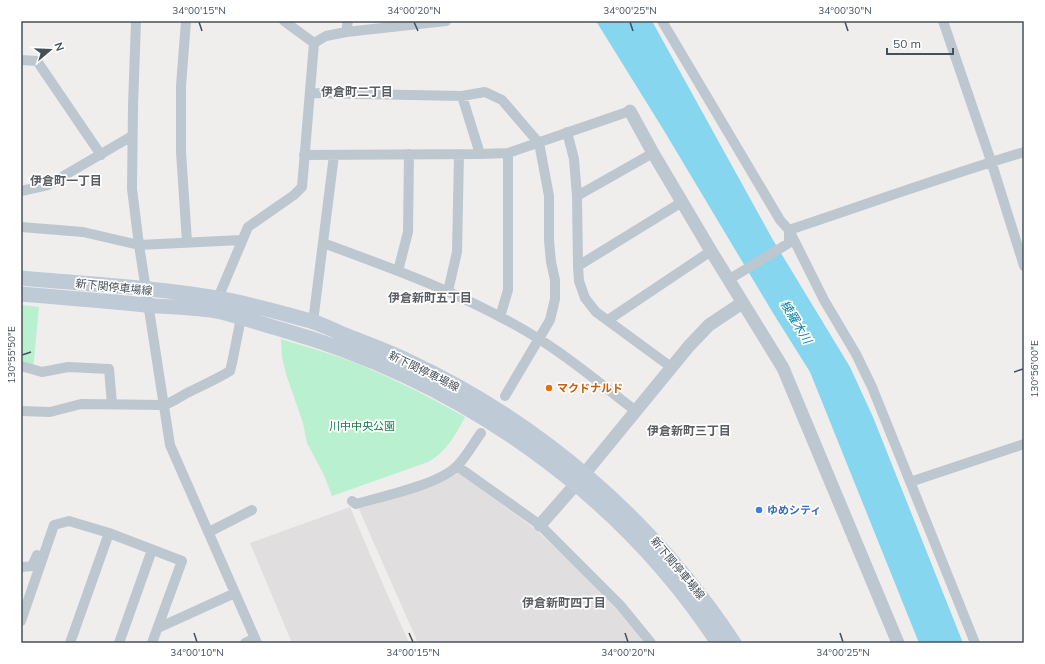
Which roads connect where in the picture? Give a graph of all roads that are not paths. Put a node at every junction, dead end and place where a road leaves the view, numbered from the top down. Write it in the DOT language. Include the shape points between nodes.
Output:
graph roads {
  1 [pos="136,21"];
  2 [pos="186,21"];
  3 [pos="284,21"];
  4 [pos="348,21"];
  5 [pos="446,21"];
  6 [pos="662,21"];
  7 [pos="943,21"];
  8 [pos="346,32"];
  9 [pos="314,43"];
  10 [pos="21,60"];
  11 [pos="310,93"];
  12 [pos="462,96"];
  13 [pos="630,112"];
  14 [pos="567,132"];
  15 [pos="132,136"];
  16 [pos="538,142"];
  17 [pos="1024,152"];
  18 [pos="508,153"];
  19 [pos="410,154"];
  20 [pos="459,154"];
  21 [pos="480,154"];
  22 [pos="653,154"];
  23 [pos="101,155"];
  24 [pos="304,155"];
  25 [pos="334,155"];
  26 [pos="991,161"];
  27 [pos="21,191"];
  28 [pos="577,196"];
  29 [pos="682,202"];
  30 [pos="21,227"];
  31 [pos="789,230"];
  32 [pos="241,240"];
  33 [pos="187,242"];
  34 [pos="323,243"];
  35 [pos="139,245"];
  36 [pos="711,251"];
  37 [pos="578,266"];
  38 [pos="1024,266"];
  39 [pos="398,271"];
  40 [pos="21,278"];
  41 [pos="728,280"];
  42 [pos="146,289"];
  43 [pos="448,291"];
  44 [pos="21,294"];
  45 [pos="218,298"];
  46 [pos="742,303"];
  47 [pos="148,305"];
  48 [pos="500,317"];
  49 [pos="241,318"];
  50 [pos="608,320"];
  51 [pos="313,322"];
  52 [pos="539,339"];
  53 [pos="21,366"];
  54 [pos="670,367"];
  55 [pos="505,396"];
  56 [pos="112,404"];
  57 [pos="164,405"];
  58 [pos="21,411"];
  59 [pos="636,411"];
  60 [pos="481,434"];
  61 [pos="1024,444"];
  62 [pos="457,466"];
  63 [pos="580,479"];
  64 [pos="910,482"];
  65 [pos="352,502"];
  66 [pos="252,510"];
  67 [pos="540,525"];
  68 [pos="209,532"];
  69 [pos="109,533"];
  70 [pos="50,536"];
  71 [pos="152,550"];
  72 [pos="21,567"];
  73 [pos="235,593"];
  74 [pos="21,620"];
  75 [pos="158,628"];
  76 [pos="256,641"];
  77 [pos="70,643"];
  78 [pos="119,643"];
  79 [pos="152,643"];
  80 [pos="245,643"];
  81 [pos="651,643"];
  82 [pos="718,643"];
  83 [pos="734,643"];
  84 [pos="898,643"];
  85 [pos="975,643"];
  1 -- 15 [label="street"];
  2 -- 33 [label="street" via="181,86 181,152"];
  3 -- 9 [label="street"];
  4 -- 8 [label="street"];
  5 -- 8 [label="street"];
  6 -- 31 [label="street" via="780,220"];
  7 -- 26 [label="street"];
  8 -- 9 [label="street" via="326,36"];
  9 -- 11 [label="street"];
  10 -- 23 [label="street" via="37,61"];
  11 -- 12 [label="street"];
  11 -- 24 [label="street"];
  12 -- 16 [label="street" via="486,92 502,100"];
  12 -- 21 [label="street"];
  13 -- 14 [label="street"];
  13 -- 22 [label="street"];
  14 -- 16 [label="street"];
  14 -- 28 [label="street" via="574,159"];
  15 -- 23 [label="street"];
  15 -- 35 [label="street" via="132,189"];
  16 -- 18 [label="street"];
  16 -- 52 [label="street" via="549,196 549,240 555,280 555,299 550,320"];
  17 -- 26 [label="street"];
  18 -- 21 [label="street"];
  18 -- 48 [label="street" via="508,290"];
  19 -- 20 [label="street"];
  19 -- 25 [label="street"];
  19 -- 39 [label="street" via="408,232"];
  20 -- 21 [label="street"];
  20 -- 43 [label="street" via="457,252"];
  22 -- 28 [label="street"];
  22 -- 29 [label="street"];
  23 -- 27 [label="street" via="48,185"];
  24 -- 25 [label="street"];
  24 -- 32 [label="street" via="302,187 248,227"];
  25 -- 34 [label="street"];
  26 -- 31 [label="street"];
  26 -- 38 [label="street"];
  28 -- 37 [label="street"];
  29 -- 36 [label="street"];
  29 -- 37 [label="street"];
  30 -- 35 [label="street" via="83,232"];
  31 -- 41 [label="street" via="789,243"];
  31 -- 64 [label="street" via="872,387"];
  32 -- 33 [label="street"];
  32 -- 45 [label="street"];
  33 -- 35 [label="street"];
  34 -- 39 [label="street"];
  34 -- 51 [label="street"];
  35 -- 42 [label="street"];
  36 -- 41 [label="street"];
  36 -- 50 [label="street"];
  37 -- 50 [label="street" via="585,298 596,312"];
  39 -- 43 [label="street"];
  40 -- 42 [label="main road, 新下関停車場線"];
  41 -- 46 [label="street"];
  42 -- 45 [label="main road, 新下関停車場線"];
  42 -- 47 [label="street"];
  43 -- 48 [label="street"];
  44 -- 47 [label="main road, 新下関停車場線"];
  45 -- 51 [label="main road, 新下関停車場線"];
  46 -- 54 [label="street" via="709,325"];
  46 -- 84 [label="street" via="783,368"];
  47 -- 49 [label="main road, 新下関停車場線" via="215,311"];
  47 -- 57 [label="street"];
  48 -- 52 [label="street"];
  49 -- 57 [label="street" via="230,371"];
  49 -- 63 [label="main road, 新下関停車場線" via="336,347 414,380 480,416"];
  50 -- 54 [label="street"];
  51 -- 63 [label="main road, 新下関停車場線" via="404,359 478,398 545,441"];
  52 -- 55 [label="street"];
  52 -- 59 [label="street"];
  53 -- 56 [label="street" via="42,372 68,367 109,369"];
  54 -- 59 [label="street"];
  56 -- 57 [label="street"];
  56 -- 58 [label="street" via="81,404 50,412"];
  57 -- 68 [label="street" via="170,445"];
  59 -- 63 [label="street"];
  60 -- 62 [label="street"];
  61 -- 64 [label="street"];
  62 -- 65 [label="street" via="439,478 411,488 356,504"];
  62 -- 67 [label="street"];
  63 -- 67 [label="street"];
  63 -- 82 [label="main road, 新下関停車場線" via="684,594"];
  63 -- 83 [label="main road, 新下関停車場線" via="632,517 662,548 710,607"];
  64 -- 85 [label="street"];
  66 -- 68 [label="street"];
  67 -- 81 [label="street" via="620,605"];
  68 -- 73 [label="street"];
  69 -- 70 [label="street" via="69,520 54,525"];
  69 -- 71 [label="street"];
  69 -- 77 [label="street"];
  70 -- 72 [label="street" via="42,545 32,566"];
  70 -- 74 [label="street"];
  71 -- 75 [label="street" via="182,561"];
  71 -- 78 [label="street"];
  73 -- 75 [label="street"];
  73 -- 76 [label="street"];
  75 -- 79 [label="street"];
  76 -- 80 [label="street"];
}
